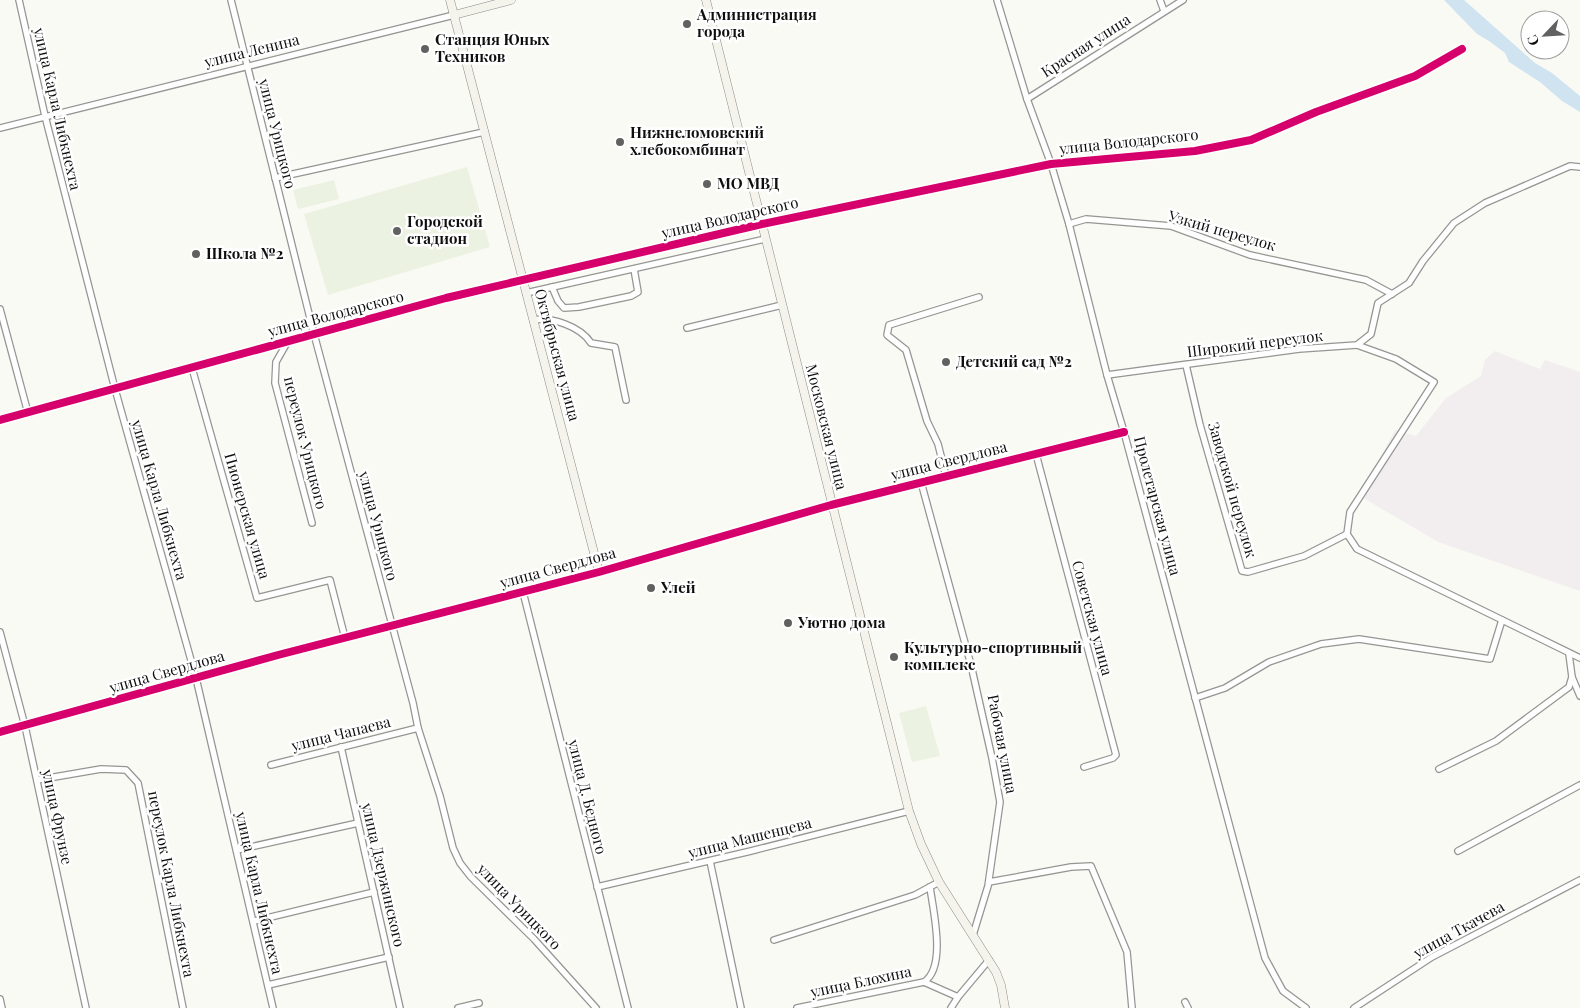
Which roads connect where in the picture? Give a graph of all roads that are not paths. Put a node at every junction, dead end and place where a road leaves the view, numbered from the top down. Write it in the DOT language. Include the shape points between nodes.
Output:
graph roads {
  1 [pos="19,0"];
  2 [pos="231,0"];
  3 [pos="450,0"];
  4 [pos="511,0"];
  5 [pos="706,0"];
  6 [pos="997,0"];
  7 [pos="1160,0"];
  8 [pos="1183,0"];
  9 [pos="1164,11"];
  10 [pos="454,15"];
  11 [pos="1462,49"];
  12 [pos="247,67"];
  13 [pos="1027,99"];
  14 [pos="45,116"];
  15 [pos="0,128"];
  16 [pos="484,132"];
  17 [pos="1052,164"];
  18 [pos="1580,167"];
  19 [pos="275,178"];
  20 [pos="762,224"];
  21 [pos="1069,224"];
  22 [pos="765,239"];
  23 [pos="634,269"];
  24 [pos="523,279"];
  25 [pos="552,287"];
  26 [pos="526,292"];
  27 [pos="1392,294"];
  28 [pos="979,296"];
  29 [pos="782,306"];
  30 [pos="0,309"];
  31 [pos="533,320"];
  32 [pos="686,328"];
  33 [pos="314,334"];
  34 [pos="288,341"];
  35 [pos="1357,345"];
  36 [pos="1186,365"];
  37 [pos="192,368"];
  38 [pos="1107,375"];
  39 [pos="115,389"];
  40 [pos="626,400"];
  41 [pos="28,413"];
  42 [pos="0,420"];
  43 [pos="1124,432"];
  44 [pos="1036,454"];
  45 [pos="946,476"];
  46 [pos="921,482"];
  47 [pos="831,505"];
  48 [pos="312,523"];
  49 [pos="1347,534"];
  50 [pos="599,572"];
  51 [pos="523,592"];
  52 [pos="1502,620"];
  53 [pos="392,626"];
  54 [pos="0,632"];
  55 [pos="345,638"];
  56 [pos="1569,654"];
  57 [pos="1580,658"];
  58 [pos="1572,677"];
  59 [pos="196,678"];
  60 [pos="1580,696"];
  61 [pos="1195,698"];
  62 [pos="25,726"];
  63 [pos="418,728"];
  64 [pos="0,732"];
  65 [pos="341,747"];
  66 [pos="271,765"];
  67 [pos="1084,767"];
  68 [pos="1439,770"];
  69 [pos="37,780"];
  70 [pos="1580,785"];
  71 [pos="909,811"];
  72 [pos="358,822"];
  73 [pos="237,850"];
  74 [pos="1458,851"];
  75 [pos="710,861"];
  76 [pos="1580,880"];
  77 [pos="939,882"];
  78 [pos="989,882"];
  79 [pos="597,887"];
  80 [pos="930,888"];
  81 [pos="374,892"];
  82 [pos="254,921"];
  83 [pos="974,935"];
  84 [pos="774,940"];
  85 [pos="389,957"];
  86 [pos="989,960"];
  87 [pos="924,982"];
  88 [pos="268,985"];
  89 [pos="958,997"];
  90 [pos="0,999"];
  91 [pos="479,1003"];
  92 [pos="2,1008"];
  93 [pos="86,1008"];
  94 [pos="183,1008"];
  95 [pos="273,1008"];
  96 [pos="400,1008"];
  97 [pos="458,1008"];
  98 [pos="596,1008"];
  99 [pos="628,1008"];
  100 [pos="741,1008"];
  101 [pos="797,1008"];
  102 [pos="951,1008"];
  103 [pos="1005,1008"];
  104 [pos="1132,1008"];
  105 [pos="1306,1008"];
  106 [pos="1354,1008"];
  1 -- 14 [label="street, улица Карла Либкнехта"];
  2 -- 12 [label="street, улица Урицкого"];
  3 -- 10 [label="main road, Октябрьская улица"];
  4 -- 10 [label="main road, улица Ленина"];
  5 -- 20 [label="main road, Московская улица"];
  6 -- 13 [label="street, Пролетарская улица"];
  7 -- 9 [label="street"];
  8 -- 9 [label="street, Красная улица"];
  9 -- 13 [label="street, Красная улица"];
  10 -- 12 [label="street, улица Ленина"];
  10 -- 16 [label="main road, Октябрьская улица"];
  11 -- 17 [label="street, улица Володарского" via="1415,76 1251,140 1195,151"];
  12 -- 14 [label="street, улица Ленина"];
  12 -- 19 [label="street, улица Урицкого"];
  13 -- 17 [label="street, Пролетарская улица"];
  14 -- 15 [label="street, улица Ленина"];
  14 -- 39 [label="street, улица Карла Либкнехта"];
  16 -- 19 [label="street"];
  16 -- 24 [label="main road, Октябрьская улица"];
  17 -- 20 [label="street, улица Володарского"];
  17 -- 21 [label="street, Пролетарская улица"];
  18 -- 27 [label="street" via="1570,166 1485,203 1454,223 1409,283"];
  19 -- 33 [label="street, улица Урицкого"];
  20 -- 22 [label="main road, Московская улица"];
  20 -- 24 [label="street, улица Володарского"];
  21 -- 27 [label="street, Узкий переулок" via="1086,219 1171,226 1250,255 1366,280"];
  21 -- 38 [label="street, Пролетарская улица"];
  22 -- 23 [label="street"];
  22 -- 29 [label="main road, Московская улица"];
  23 -- 25 [label="street"];
  23 -- 25 [label="street" via="638,292 631,296 564,308"];
  24 -- 26 [label="main road, Октябрьская улица"];
  24 -- 33 [label="street, улица Володарского"];
  25 -- 26 [label="street"];
  26 -- 31 [label="main road, Октябрьская улица"];
  27 -- 35 [label="street" via="1378,303 1371,334"];
  28 -- 45 [label="street" via="889,324 887,335 906,350"];
  29 -- 32 [label="street"];
  29 -- 47 [label="main road, Московская улица"];
  30 -- 41 [label="street"];
  31 -- 40 [label="street" via="547,318 585,333 591,343 615,346"];
  31 -- 50 [label="main road, Октябрьская улица"];
  33 -- 34 [label="street, улица Володарского"];
  33 -- 53 [label="street, улица Урицкого"];
  34 -- 37 [label="street, улица Володарского"];
  34 -- 48 [label="street, переулок Урицкого" via="276,362 275,382"];
  35 -- 36 [label="street, Широкий переулок" via="1299,349"];
  35 -- 49 [label="street" via="1396,359 1434,382 1350,512"];
  36 -- 38 [label="street, Широкий переулок"];
  36 -- 49 [label="street, Заводской переулок" via="1242,571 1304,556"];
  37 -- 39 [label="street, улица Володарского"];
  37 -- 55 [label="street, Пионерская улица" via="257,598 330,580"];
  38 -- 43 [label="street, Пролетарская улица"];
  39 -- 41 [label="street, улица Володарского"];
  39 -- 59 [label="street, улица Карла Либкнехта"];
  41 -- 42 [label="street, улица Володарского"];
  43 -- 44 [label="street, улица Свердлова"];
  43 -- 61 [label="street, Пролетарская улица"];
  44 -- 45 [label="street, улица Свердлова"];
  44 -- 67 [label="street, Советская улица" via="1116,755"];
  45 -- 46 [label="street, улица Свердлова"];
  46 -- 47 [label="street, улица Свердлова"];
  46 -- 78 [label="street, Рабочая улица" via="971,664 1000,802"];
  47 -- 50 [label="main road, улица Свердлова"];
  47 -- 71 [label="main road, Московская улица"];
  49 -- 52 [label="street" via="1365,553"];
  50 -- 51 [label="street, улица Свердлова"];
  51 -- 53 [label="street, улица Свердлова"];
  51 -- 79 [label="street, улица Д. Бедного"];
  52 -- 56 [label="street"];
  52 -- 61 [label="street" via="1490,659 1359,639 1321,644 1269,662 1225,688"];
  53 -- 55 [label="street, улица Свердлова"];
  53 -- 63 [label="street, улица Урицкого"];
  54 -- 62 [label="street, улица Фрунзе"];
  55 -- 59 [label="street, улица Свердлова"];
  56 -- 57 [label="street"];
  56 -- 58 [label="street"];
  58 -- 60 [label="street"];
  58 -- 68 [label="street" via="1569,686 1496,741"];
  59 -- 62 [label="street, улица Свердлова"];
  59 -- 73 [label="street, улица Карла Либкнехта"];
  61 -- 105 [label="street, Пролетарская улица" via="1265,958 1283,991"];
  62 -- 64 [label="street, улица Свердлова"];
  62 -- 69 [label="street, улица Фрунзе"];
  63 -- 65 [label="street, улица Чапаева"];
  63 -- 98 [label="street, улица Урицкого" via="460,863"];
  65 -- 66 [label="street, улица Чапаева"];
  65 -- 72 [label="street, улица Дзержинского"];
  69 -- 93 [label="street, улица Фрунзе"];
  69 -- 94 [label="street, переулок Карла Либкнехта" via="102,769 126,770 138,783"];
  70 -- 74 [label="street"];
  71 -- 75 [label="street, улица Машенцева"];
  71 -- 77 [label="main road, Московская улица"];
  72 -- 73 [label="street"];
  72 -- 81 [label="street, улица Дзержинского"];
  73 -- 82 [label="street, улица Карла Либкнехта"];
  75 -- 79 [label="street, улица Машенцева"];
  75 -- 100 [label="street"];
  76 -- 106 [label="street, улица Ткачева" via="1432,957"];
  77 -- 80 [label="street"];
  77 -- 83 [label="main road, Московская улица"];
  78 -- 83 [label="street, Рабочая улица"];
  78 -- 104 [label="street" via="1091,866 1127,952"];
  79 -- 99 [label="street, улица Д. Бедного"];
  80 -- 84 [label="street"];
  80 -- 87 [label="street" via="938,944 933,972"];
  81 -- 82 [label="street"];
  81 -- 85 [label="street, улица Дзержинского"];
  82 -- 88 [label="street, улица Карла Либкнехта"];
  83 -- 86 [label="main road"];
  85 -- 88 [label="street"];
  85 -- 96 [label="street, улица Дзержинского"];
  86 -- 89 [label="street"];
  86 -- 103 [label="main road" via="1001,985"];
  87 -- 89 [label="street, улица Блохина"];
  87 -- 101 [label="street, улица Блохина"];
  88 -- 95 [label="street, улица Карла Либкнехта"];
  89 -- 102 [label="street"];
  90 -- 92 [label="street"];
  91 -- 97 [label="street"];
}
